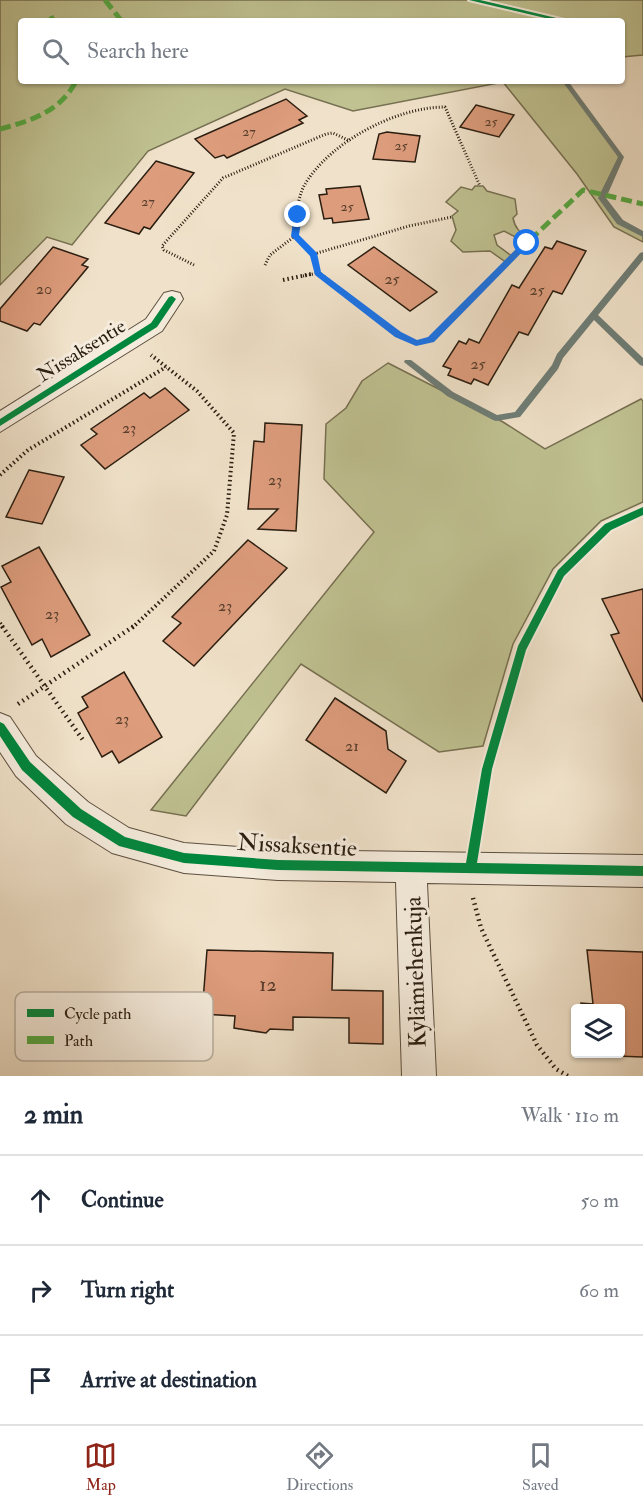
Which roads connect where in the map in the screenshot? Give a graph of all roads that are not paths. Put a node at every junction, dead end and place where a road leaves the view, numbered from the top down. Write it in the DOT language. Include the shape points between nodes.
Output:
graph roads {
  1 [pos="172,299"];
  2 [pos="0,423"];
  3 [pos="9,715"];
  4 [pos="411,869"];
  5 [pos="643,871"];
  6 [pos="419,1076"];
  1 -- 2 [label="street, Nissaksentie" via="154,325"];
  3 -- 4 [label="street, Nissaksentie" via="26,766 76,813 123,842 184,858"];
  4 -- 5 [label="street, Nissaksentie"];
  4 -- 6 [label="street, Kylämiehenkuja"];
}
